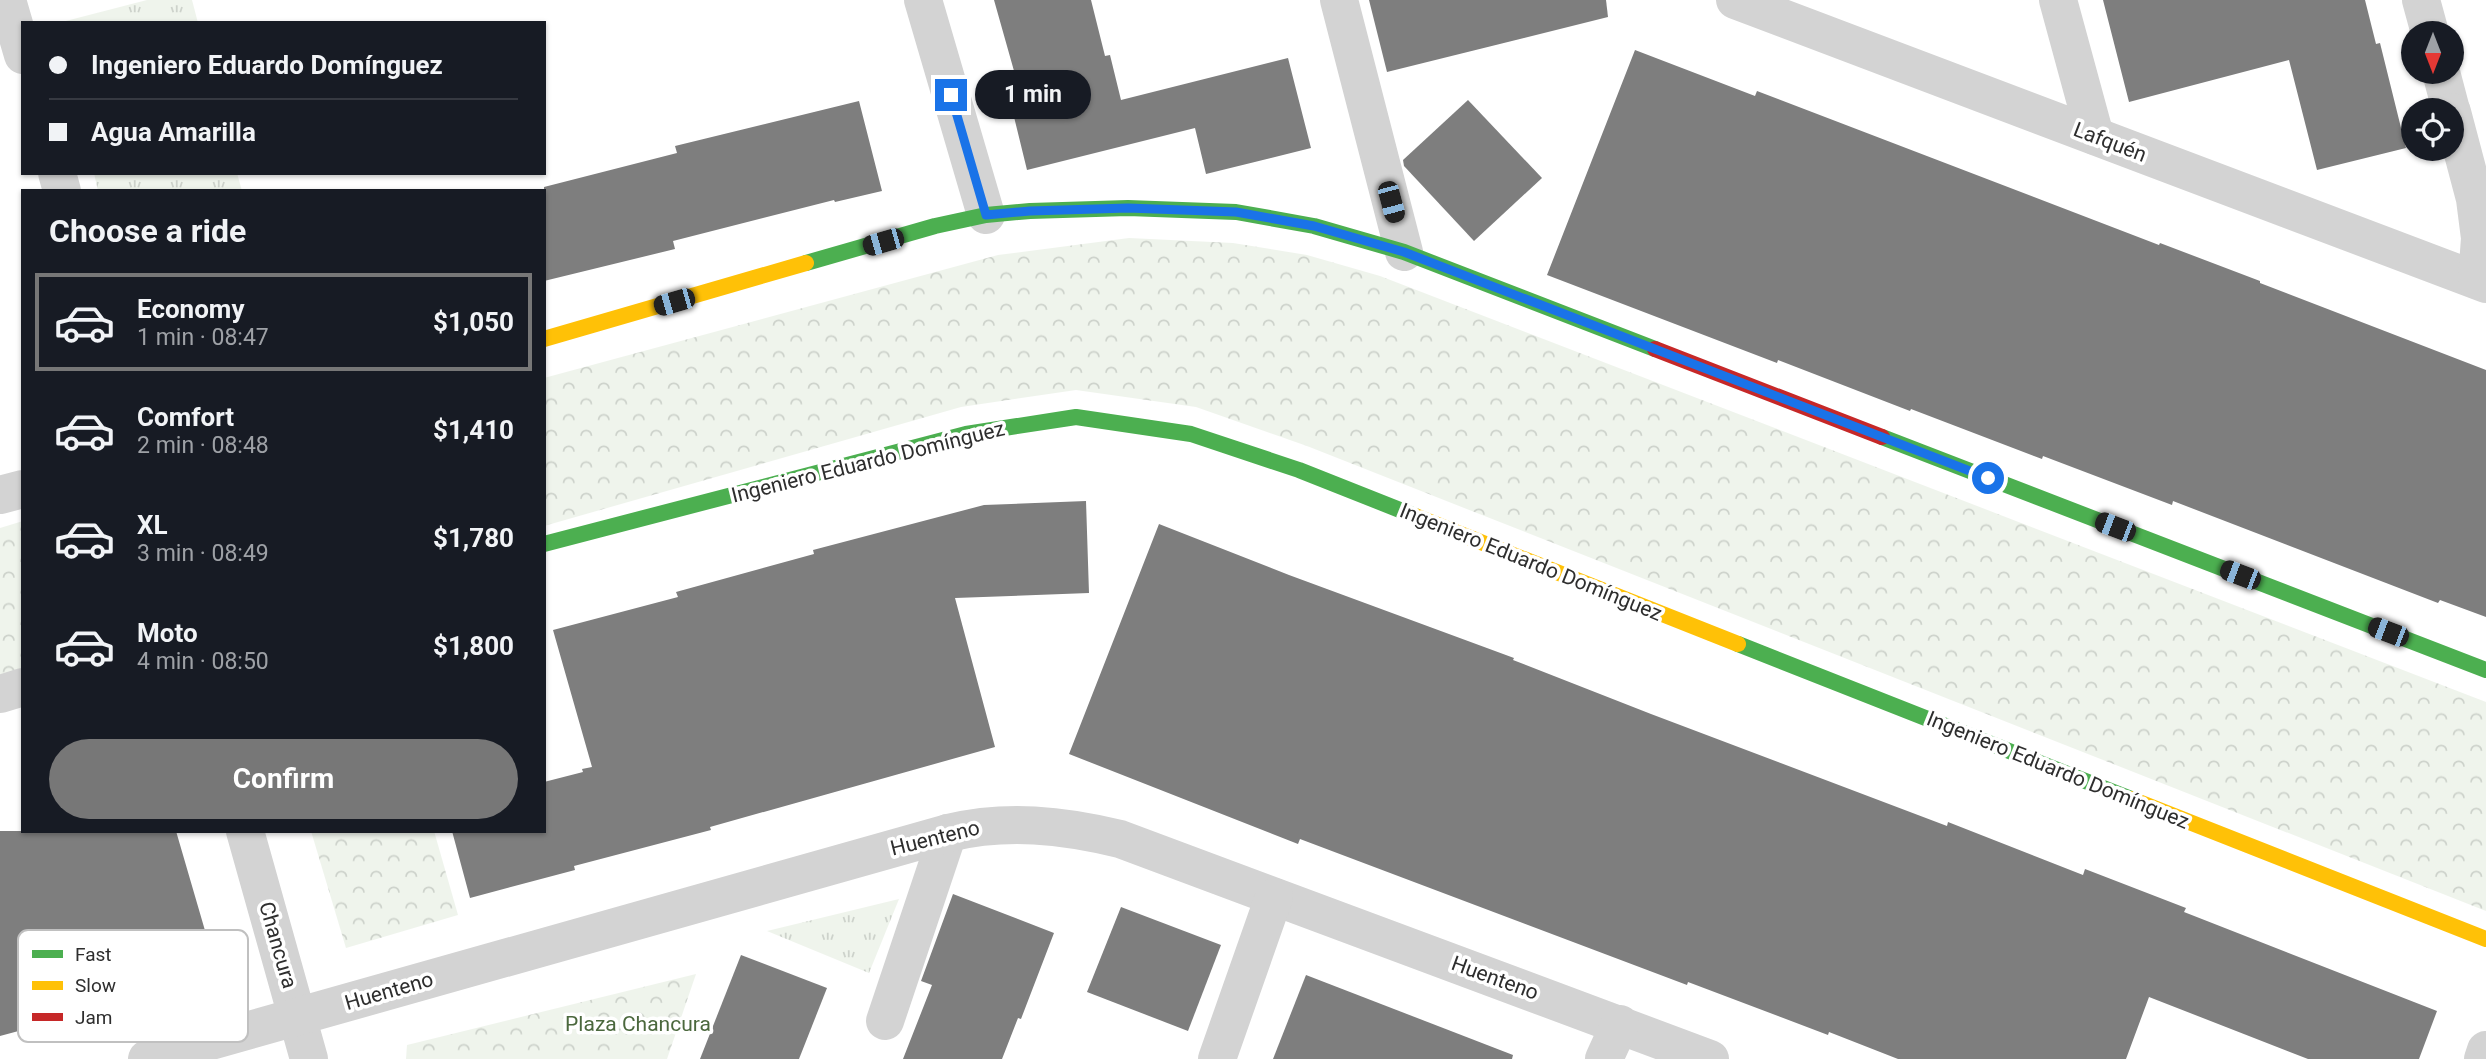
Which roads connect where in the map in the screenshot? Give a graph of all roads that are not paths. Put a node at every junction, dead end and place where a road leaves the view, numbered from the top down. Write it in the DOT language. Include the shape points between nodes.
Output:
graph roads {
  1 [pos="7,0"];
  2 [pos="923,0"];
  3 [pos="1339,0"];
  4 [pos="1735,0"];
  5 [pos="2058,0"];
  6 [pos="2421,0"];
  7 [pos="2427,21"];
  8 [pos="21,48"];
  9 [pos="2095,136"];
  10 [pos="2464,157"];
  11 [pos="986,215"];
  12 [pos="1404,252"];
  13 [pos="2482,282"];
  14 [pos="546,338"];
  15 [pos="21,489"];
  16 [pos="0,495"];
  17 [pos="546,543"];
  18 [pos="2486,670"];
  19 [pos="21,688"];
  20 [pos="0,694"];
  21 [pos="246,833"];
  22 [pos="948,833"];
  23 [pos="1274,897"];
  24 [pos="2486,939"];
  25 [pos="298,1016"];
  26 [pos="885,1021"];
  27 [pos="1620,1024"];
  28 [pos="248,1030"];
  29 [pos="207,1042"];
  30 [pos="2486,1050"];
  31 [pos="147,1059"];
  32 [pos="309,1059"];
  33 [pos="1217,1059"];
  34 [pos="1604,1059"];
  35 [pos="1710,1059"];
  36 [pos="2483,1059"];
  1 -- 8 [label="street"];
  2 -- 11 [label="street"];
  3 -- 12 [label="street"];
  4 -- 9 [label="street, Lafquén"];
  5 -- 9 [label="street"];
  6 -- 7 [label="street"];
  9 -- 13 [label="street, Lafquén"];
  10 -- 13 [label="street" via="2475,199"];
  11 -- 12 [label="street" via="1128,208 1236,212 1314,226"];
  11 -- 14 [label="street"];
  12 -- 18 [label="street"];
  15 -- 16 [label="street"];
  17 -- 24 [label="street, Ingeniero Eduardo Domínguez" via="966,434 1076,417 1191,434 1299,470"];
  19 -- 20 [label="street"];
  21 -- 25 [label="street, Chancura"];
  22 -- 23 [label="street, Huenteno" via="998,824 1077,829 1120,839"];
  22 -- 25 [label="street, Huenteno"];
  22 -- 26 [label="street"];
  23 -- 27 [label="street, Huenteno"];
  23 -- 33 [label="street"];
  25 -- 28 [label="street, Huenteno"];
  25 -- 32 [label="street, Chancura"];
  27 -- 34 [label="street"];
  27 -- 35 [label="street, Huenteno"];
  29 -- 31 [label="street, Huenteno"];
  30 -- 36 [label="street"];
}
